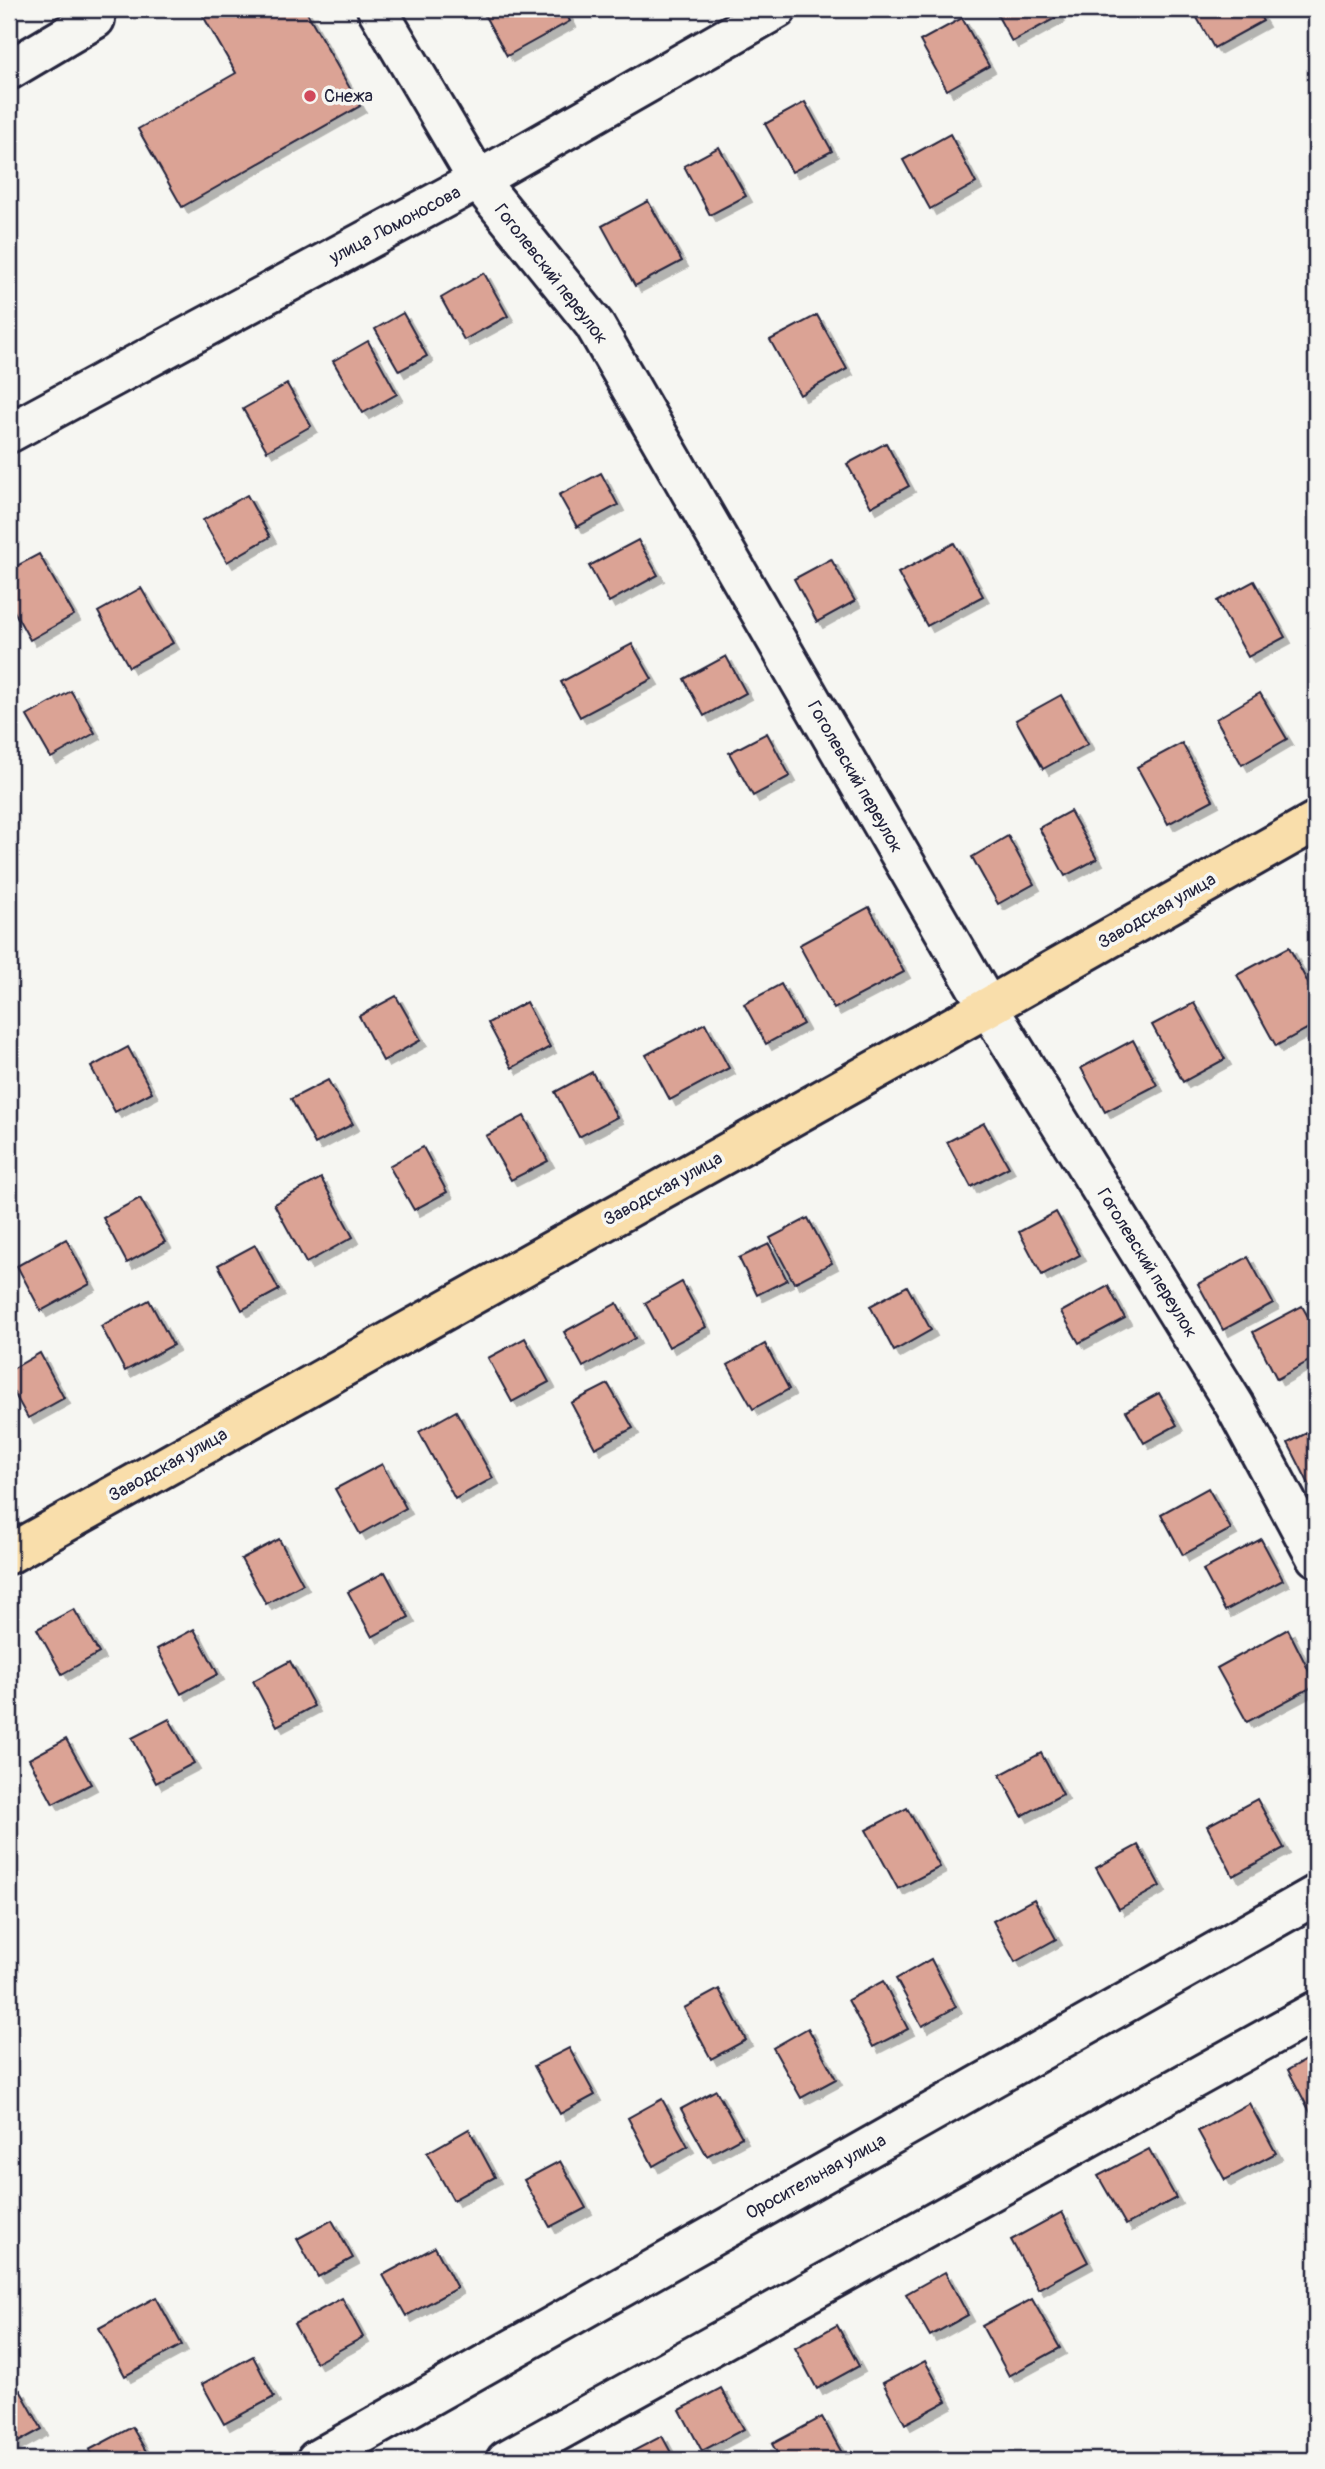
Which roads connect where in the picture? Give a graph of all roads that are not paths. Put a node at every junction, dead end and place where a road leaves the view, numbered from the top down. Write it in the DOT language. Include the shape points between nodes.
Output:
graph roads {
  1 [pos="377,9"];
  2 [pos="777,9"];
  3 [pos="99,12"];
  4 [pos="9,69"];
  5 [pos="478,180"];
  6 [pos="9,433"];
  7 [pos="1316,821"];
  8 [pos="988,1007"];
  9 [pos="9,1554"];
  10 [pos="1316,1557"];
  11 [pos="1316,1895"];
  12 [pos="1316,2011"];
  13 [pos="316,2460"];
  14 [pos="506,2460"];
  1 -- 5 [label="street, Гоголевский переулок"];
  2 -- 5 [label="street, улица Ломоносова"];
  3 -- 4 [label="street"];
  5 -- 6 [label="street, улица Ломоносова"];
  5 -- 8 [label="street, Гоголевский переулок" via="594,324"];
  7 -- 8 [label="main road, Заводская улица"];
  8 -- 9 [label="main road, Заводская улица"];
  8 -- 10 [label="street, Гоголевский переулок" via="1235,1406"];
  11 -- 13 [label="street, Оросительная улица"];
  12 -- 14 [label="street"];
}
